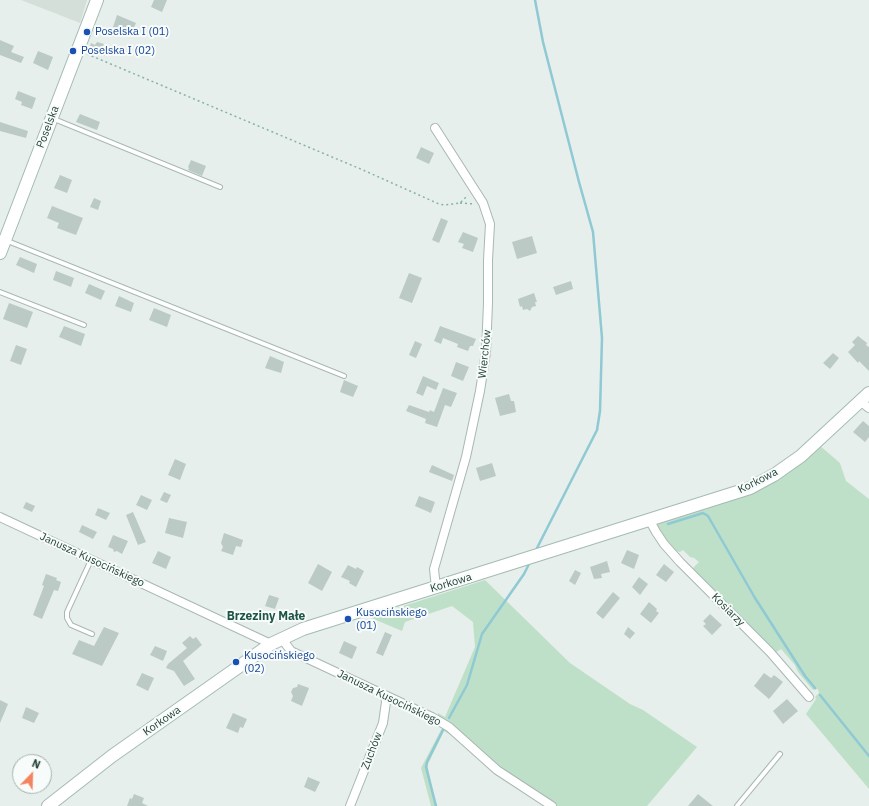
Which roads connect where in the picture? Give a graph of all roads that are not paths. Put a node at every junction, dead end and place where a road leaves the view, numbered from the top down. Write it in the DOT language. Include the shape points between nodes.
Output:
graph roads {
  1 [pos="96,0"];
  2 [pos="51,118"];
  3 [pos="436,128"];
  4 [pos="220,187"];
  5 [pos="5,240"];
  6 [pos="0,253"];
  7 [pos="0,292"];
  8 [pos="84,325"];
  9 [pos="344,376"];
  10 [pos="866,401"];
  11 [pos="0,517"];
  12 [pos="650,521"];
  13 [pos="91,559"];
  14 [pos="436,588"];
  15 [pos="92,634"];
  16 [pos="277,641"];
  17 [pos="385,695"];
  18 [pos="809,697"];
  19 [pos="780,754"];
  20 [pos="48,806"];
  21 [pos="350,806"];
  22 [pos="552,806"];
  23 [pos="737,806"];
  1 -- 2 [label="street, Poselska"];
  2 -- 4 [label="lane"];
  2 -- 5 [label="street, Poselska"];
  3 -- 14 [label="street, Wierchów" via="483,203 490,224 486,352 466,457 434,569"];
  5 -- 6 [label="street, Poselska"];
  5 -- 9 [label="lane"];
  7 -- 8 [label="lane"];
  10 -- 12 [label="street, Korkowa" via="801,456 774,475 750,488"];
  11 -- 13 [label="street, Janusza Kusocińskiego"];
  12 -- 14 [label="street, Korkowa"];
  12 -- 18 [label="street, Kosiarzy" via="664,544 680,562 770,652"];
  13 -- 15 [label="lane" via="67,612 67,618 71,624"];
  13 -- 16 [label="street, Janusza Kusocińskiego"];
  14 -- 16 [label="street, Korkowa" via="303,629"];
  16 -- 17 [label="street, Janusza Kusocińskiego" via="291,651"];
  16 -- 20 [label="street, Korkowa" via="112,756"];
  17 -- 21 [label="street, Zuchów" via="383,723"];
  17 -- 22 [label="street, Janusza Kusocińskiego" via="450,727 497,770"];
  19 -- 23 [label="lane"];
}
